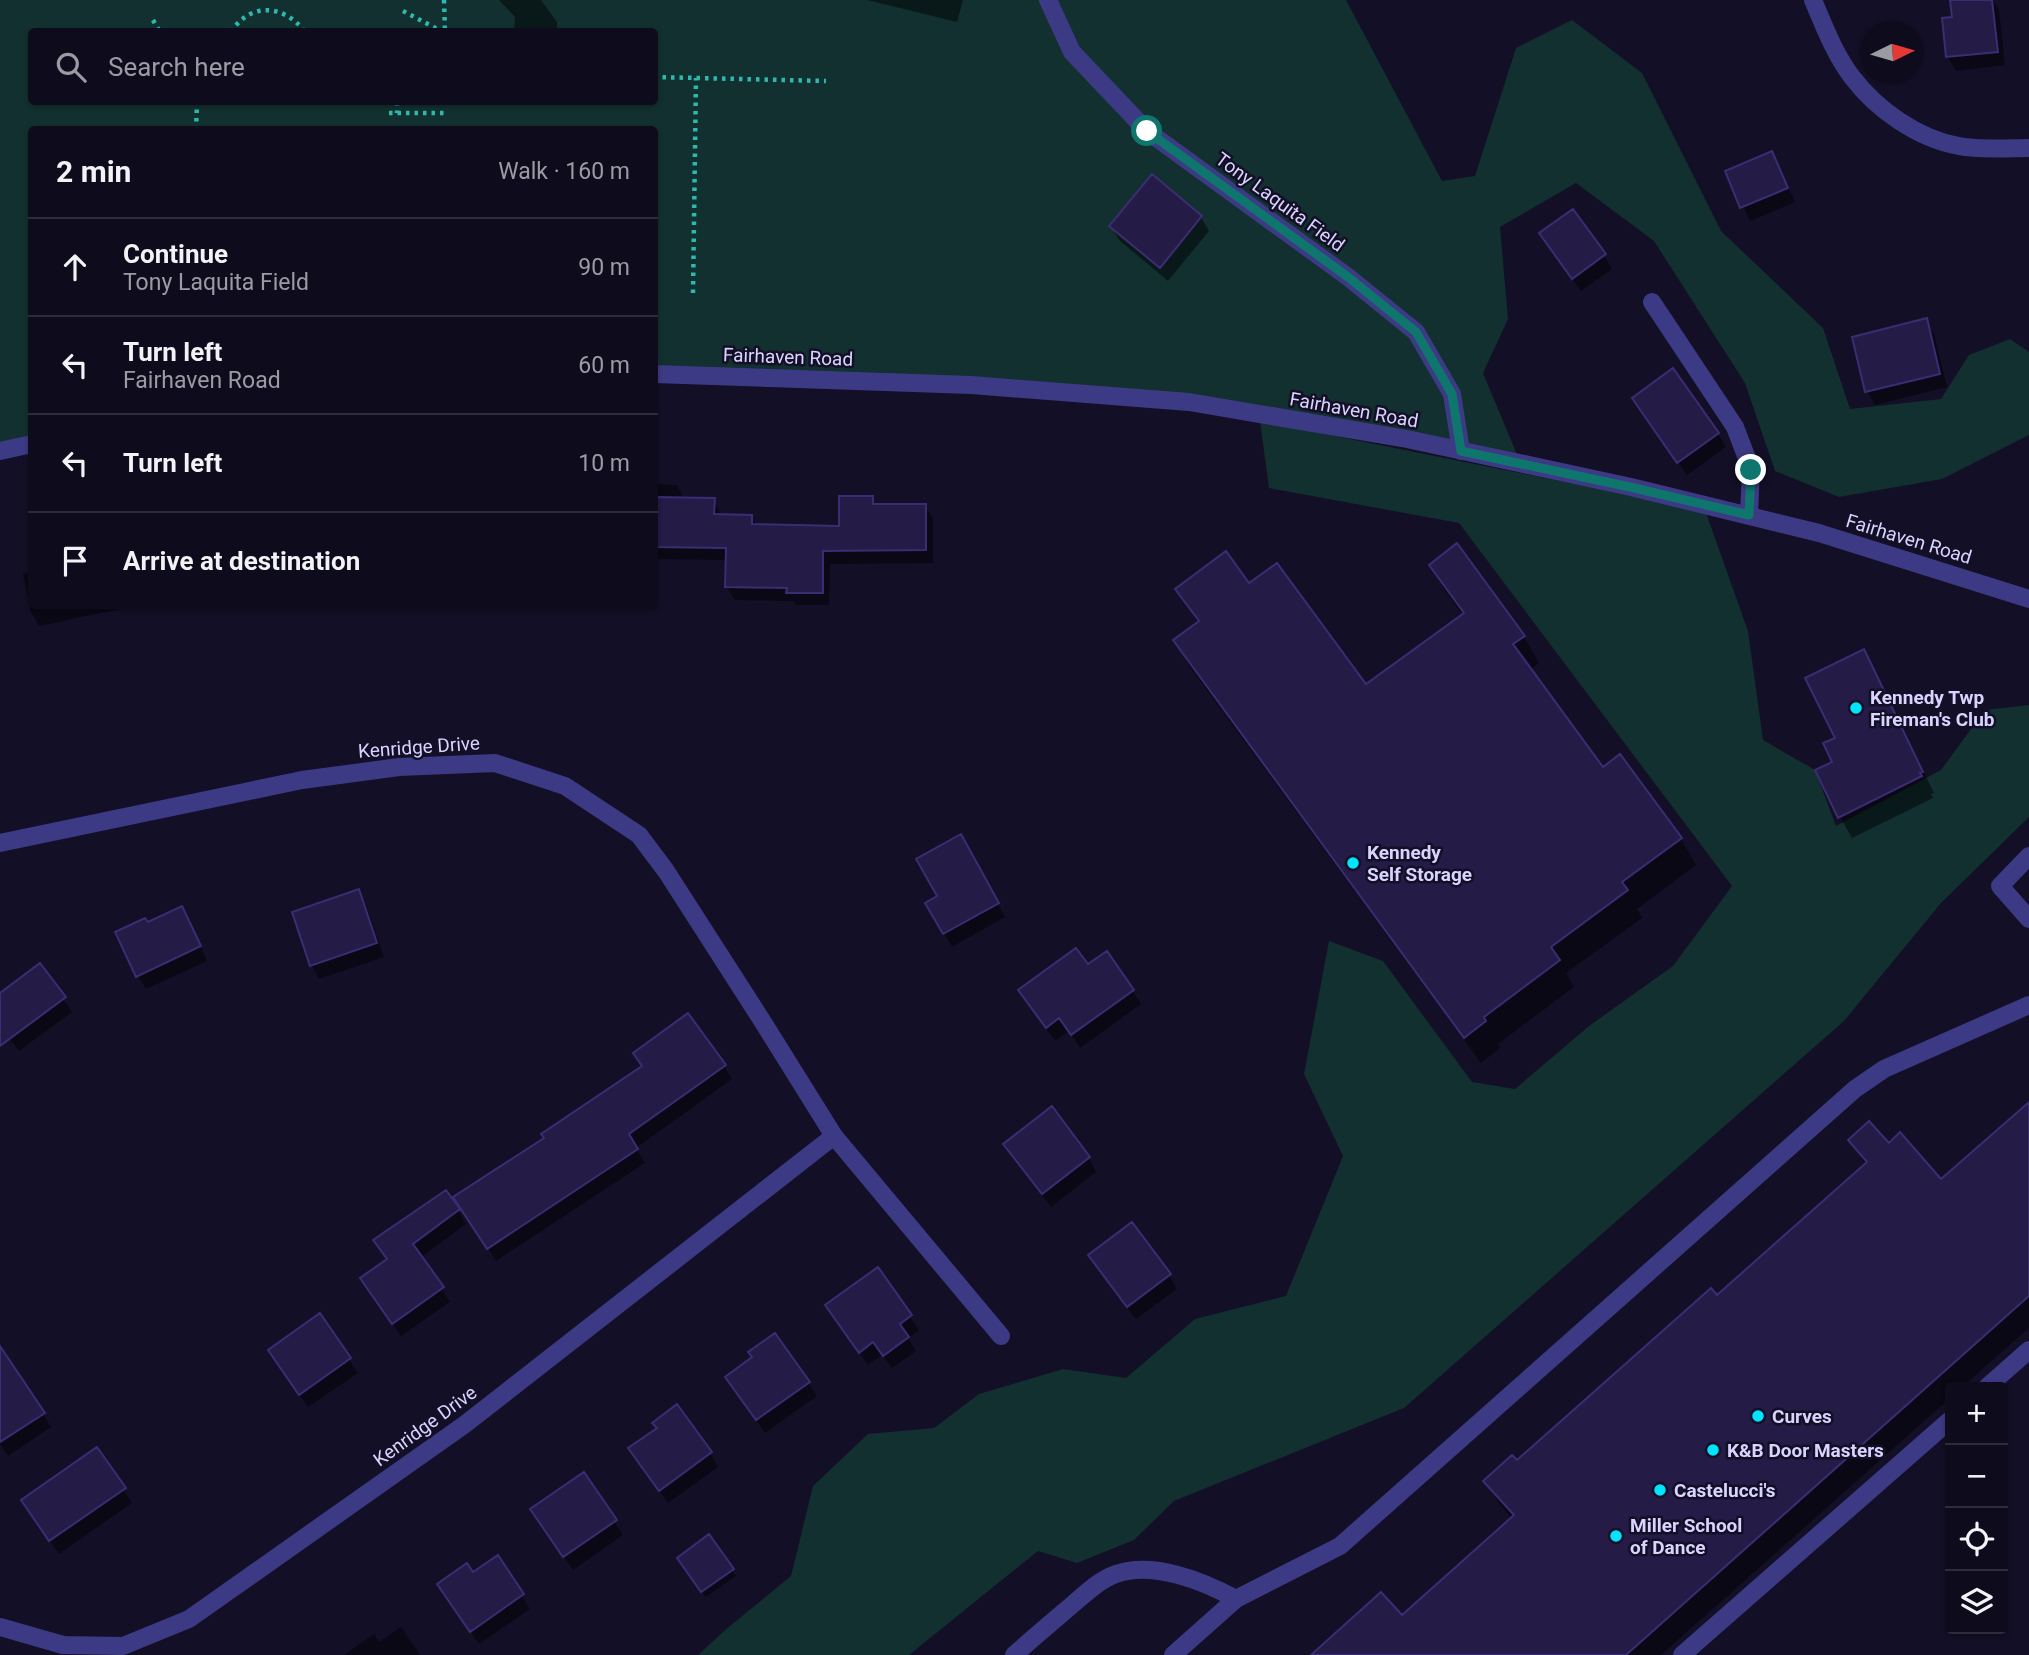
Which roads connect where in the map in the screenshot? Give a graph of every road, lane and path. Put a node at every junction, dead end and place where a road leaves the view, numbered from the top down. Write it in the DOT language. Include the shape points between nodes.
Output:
graph roads {
  1 [pos="444,0"];
  2 [pos="1048,0"];
  3 [pos="1813,0"];
  4 [pos="403,11"];
  5 [pos="153,20"];
  6 [pos="158,28"];
  7 [pos="234,28"];
  8 [pos="303,28"];
  9 [pos="436,28"];
  10 [pos="444,28"];
  11 [pos="658,77"];
  12 [pos="696,78"];
  13 [pos="826,81"];
  14 [pos="197,105"];
  15 [pos="397,105"];
  16 [pos="389,113"];
  17 [pos="397,113"];
  18 [pos="445,113"];
  19 [pos="196,126"];
  20 [pos="2029,148"];
  21 [pos="693,293"];
  22 [pos="1653,302"];
  23 [pos="658,374"];
  24 [pos="28,445"];
  25 [pos="0,450"];
  26 [pos="1461,451"];
  27 [pos="1749,515"];
  28 [pos="2029,599"];
  29 [pos="0,844"];
  30 [pos="2029,856"];
  31 [pos="2029,919"];
  32 [pos="2029,1005"];
  33 [pos="834,1136"];
  34 [pos="1001,1336"];
  35 [pos="2029,1350"];
  36 [pos="1993,1382"];
  37 [pos="1945,1424"];
  38 [pos="1236,1599"];
  39 [pos="0,1627"];
  40 [pos="1014,1655"];
  41 [pos="1173,1655"];
  42 [pos="1682,1655"];
  1 -- 10 [label="path"];
  2 -- 26 [label="street, Tony Laquita Field" via="1072,51 1147,131 1416,332 1452,394"];
  3 -- 20 [label="street" via="1851,76 1879,108 1915,131 1959,147"];
  4 -- 9 [label="path"];
  5 -- 6 [label="path"];
  7 -- 8 [label="path" via="243,18 270,10 284,13"];
  11 -- 12 [label="path"];
  12 -- 13 [label="path"];
  12 -- 21 [label="path"];
  14 -- 19 [label="path"];
  15 -- 17 [label="path"];
  16 -- 17 [label="path"];
  17 -- 18 [label="path"];
  22 -- 27 [label="street" via="1735,427 1751,470"];
  23 -- 26 [label="street, Fairhaven Road" via="971,385 1189,402"];
  24 -- 25 [label="street"];
  26 -- 27 [label="street, Fairhaven Road"];
  27 -- 28 [label="street, Fairhaven Road"];
  29 -- 33 [label="street, Kenridge Drive" via="302,780 399,766 495,763 565,786 646,844"];
  30 -- 31 [label="street" via="2000,886"];
  32 -- 38 [label="street" via="1884,1069 1855,1089 1340,1546"];
  33 -- 34 [label="street, Kenridge Drive"];
  33 -- 39 [label="street, Kenridge Drive" via="464,1425 189,1619 122,1646 63,1645"];
  35 -- 36 [label="street"];
  37 -- 42 [label="street"];
  38 -- 40 [label="street" via="1178,1574 1136,1569 1115,1574 1096,1584"];
  38 -- 41 [label="street"];
}
